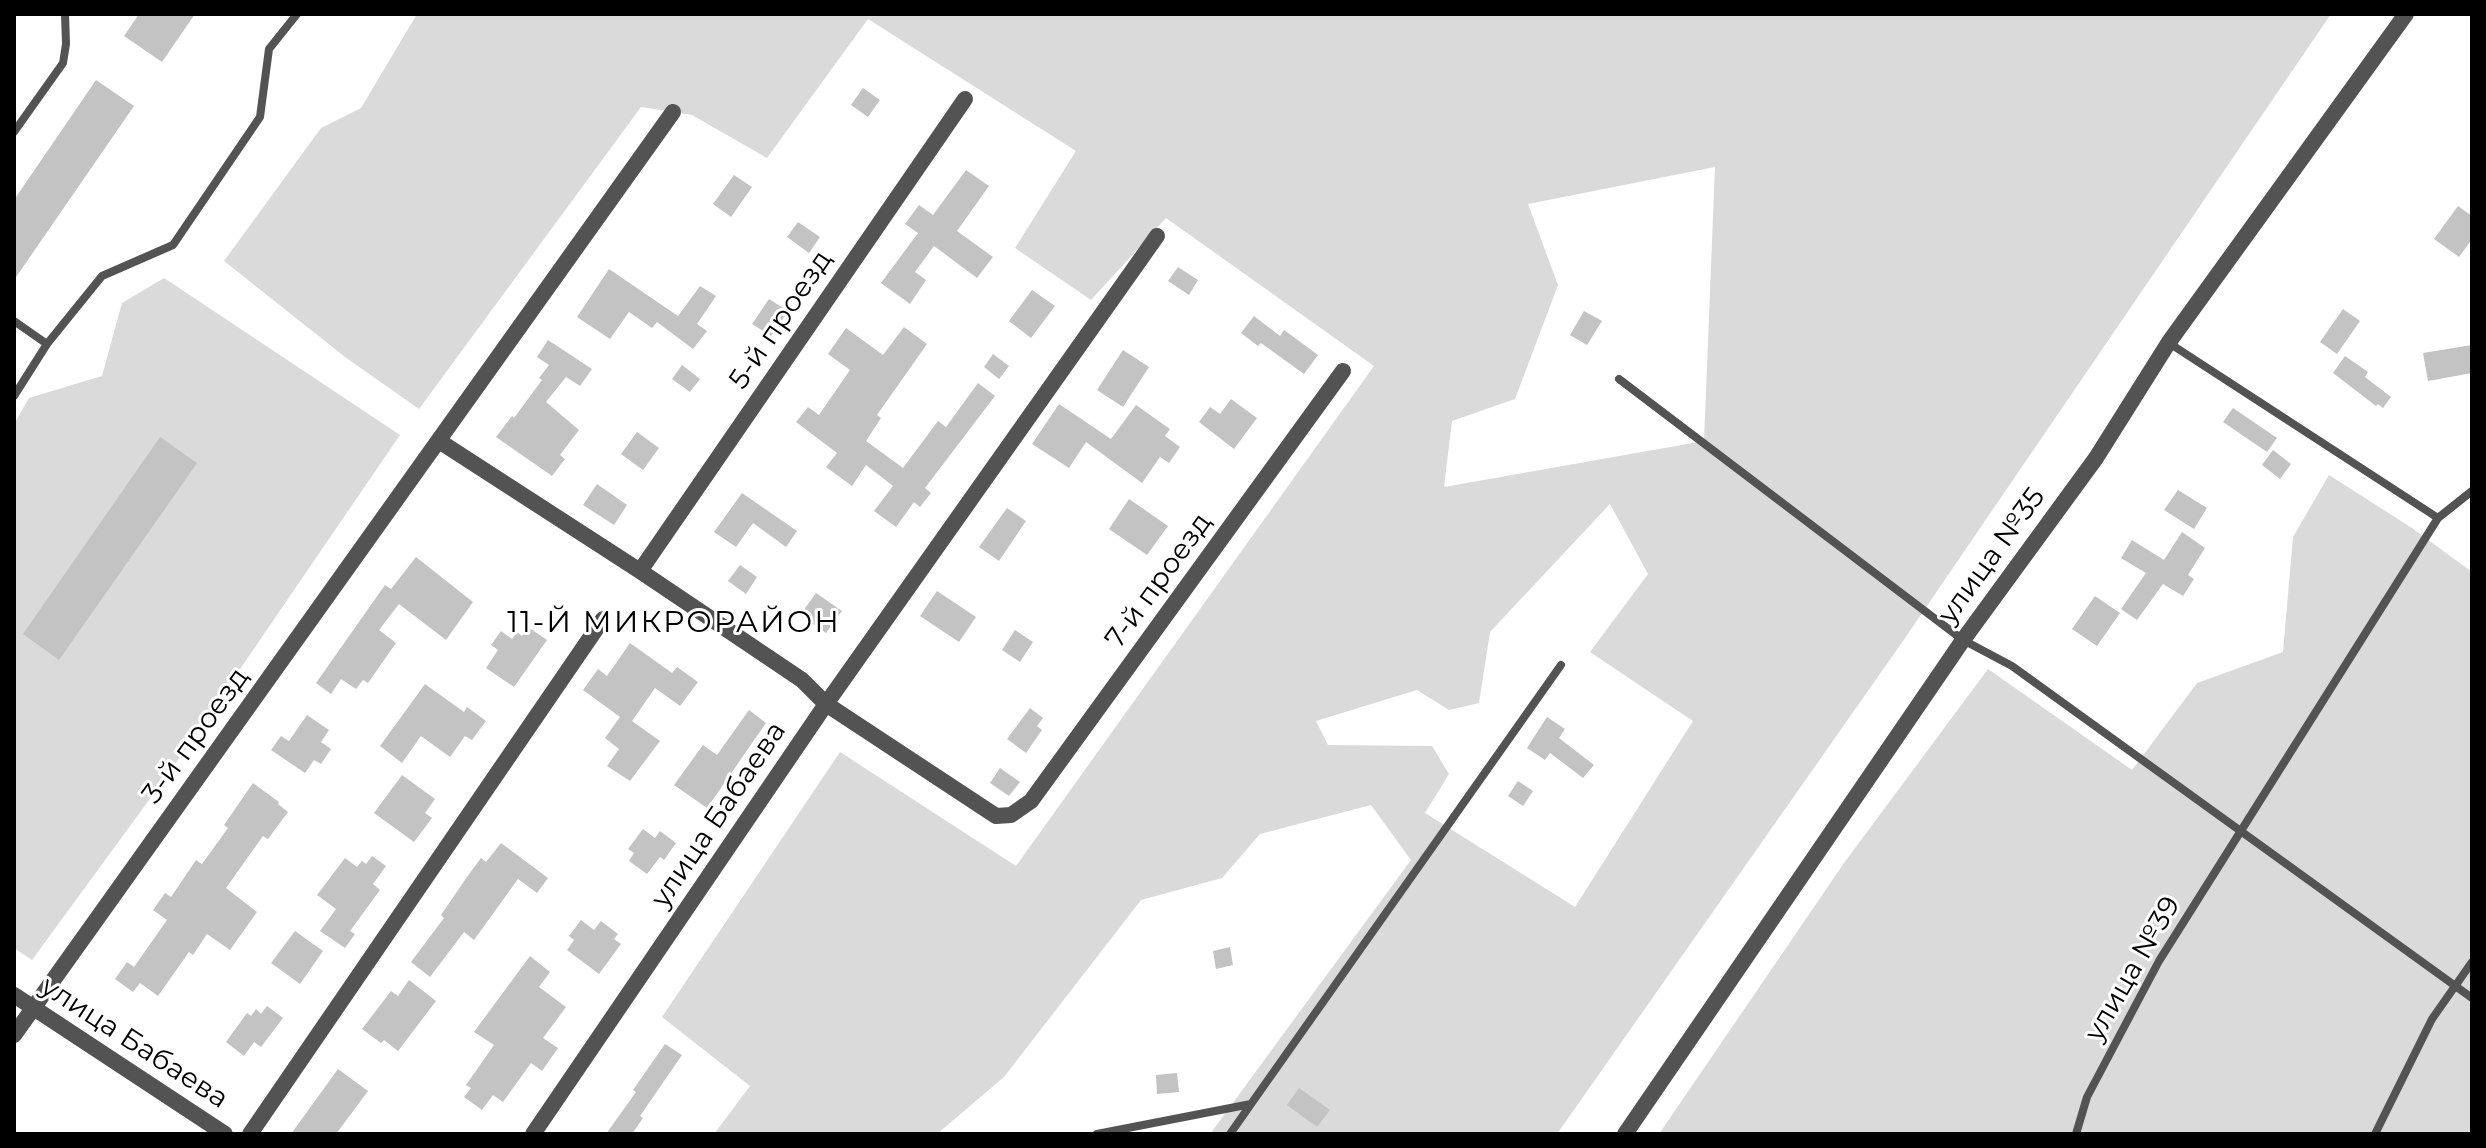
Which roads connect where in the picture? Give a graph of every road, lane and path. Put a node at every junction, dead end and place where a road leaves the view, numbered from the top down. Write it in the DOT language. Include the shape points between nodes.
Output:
graph roads {
  1 [pos="65,14"];
  2 [pos="297,14"];
  3 [pos="2406,14"];
  4 [pos="965,99"];
  5 [pos="673,112"];
  6 [pos="14,132"];
  7 [pos="1157,236"];
  8 [pos="14,321"];
  9 [pos="2169,342"];
  10 [pos="47,344"];
  11 [pos="1343,371"];
  12 [pos="1619,379"];
  13 [pos="14,396"];
  14 [pos="439,441"];
  15 [pos="2472,491"];
  16 [pos="2438,518"];
  17 [pos="640,571"];
  18 [pos="603,619"];
  19 [pos="1963,640"];
  20 [pos="1561,665"];
  21 [pos="826,704"];
  22 [pos="2241,831"];
  23 [pos="2472,962"];
  24 [pos="2455,986"];
  25 [pos="14,995"];
  26 [pos="2472,998"];
  27 [pos="32,1008"];
  28 [pos="14,1035"];
  29 [pos="1251,1104"];
  30 [pos="225,1134"];
  31 [pos="250,1134"];
  32 [pos="533,1134"];
  33 [pos="1097,1134"];
  34 [pos="1230,1134"];
  35 [pos="1625,1134"];
  36 [pos="2076,1134"];
  37 [pos="2375,1134"];
  1 -- 6 [label="lane" via="63,63"];
  2 -- 10 [label="lane" via="269,49 260,117 173,245 102,276"];
  3 -- 9 [label="street, улица №35"];
  4 -- 17 [label="street, 5-й проезд"];
  5 -- 14 [label="street, 3-й проезд"];
  7 -- 21 [label="street, улица Бабаева"];
  8 -- 10 [label="lane"];
  9 -- 16 [label="lane"];
  9 -- 19 [label="street, улица №35" via="2096,458"];
  10 -- 13 [label="lane"];
  11 -- 21 [label="street, 7-й проезд" via="1031,801 1011,815 996,816"];
  12 -- 19 [label="lane"];
  14 -- 17 [label="street"];
  14 -- 27 [label="street, 3-й проезд"];
  15 -- 16 [label="lane, улица №39"];
  16 -- 22 [label="lane, улица №39"];
  17 -- 21 [label="street" via="802,680"];
  18 -- 31 [label="street"];
  19 -- 22 [label="lane" via="2012,666"];
  19 -- 35 [label="street, улица №35"];
  20 -- 29 [label="lane"];
  21 -- 32 [label="street, улица Бабаева"];
  22 -- 24 [label="lane"];
  22 -- 36 [label="lane, улица №39" via="2159,961 2087,1097"];
  23 -- 24 [label="lane"];
  24 -- 26 [label="lane"];
  24 -- 37 [label="lane" via="2432,1019"];
  25 -- 27 [label="street, улица Бабаева"];
  27 -- 28 [label="street, 3-й проезд"];
  27 -- 30 [label="street, улица Бабаева"];
  29 -- 33 [label="lane"];
  29 -- 34 [label="lane"];
}
